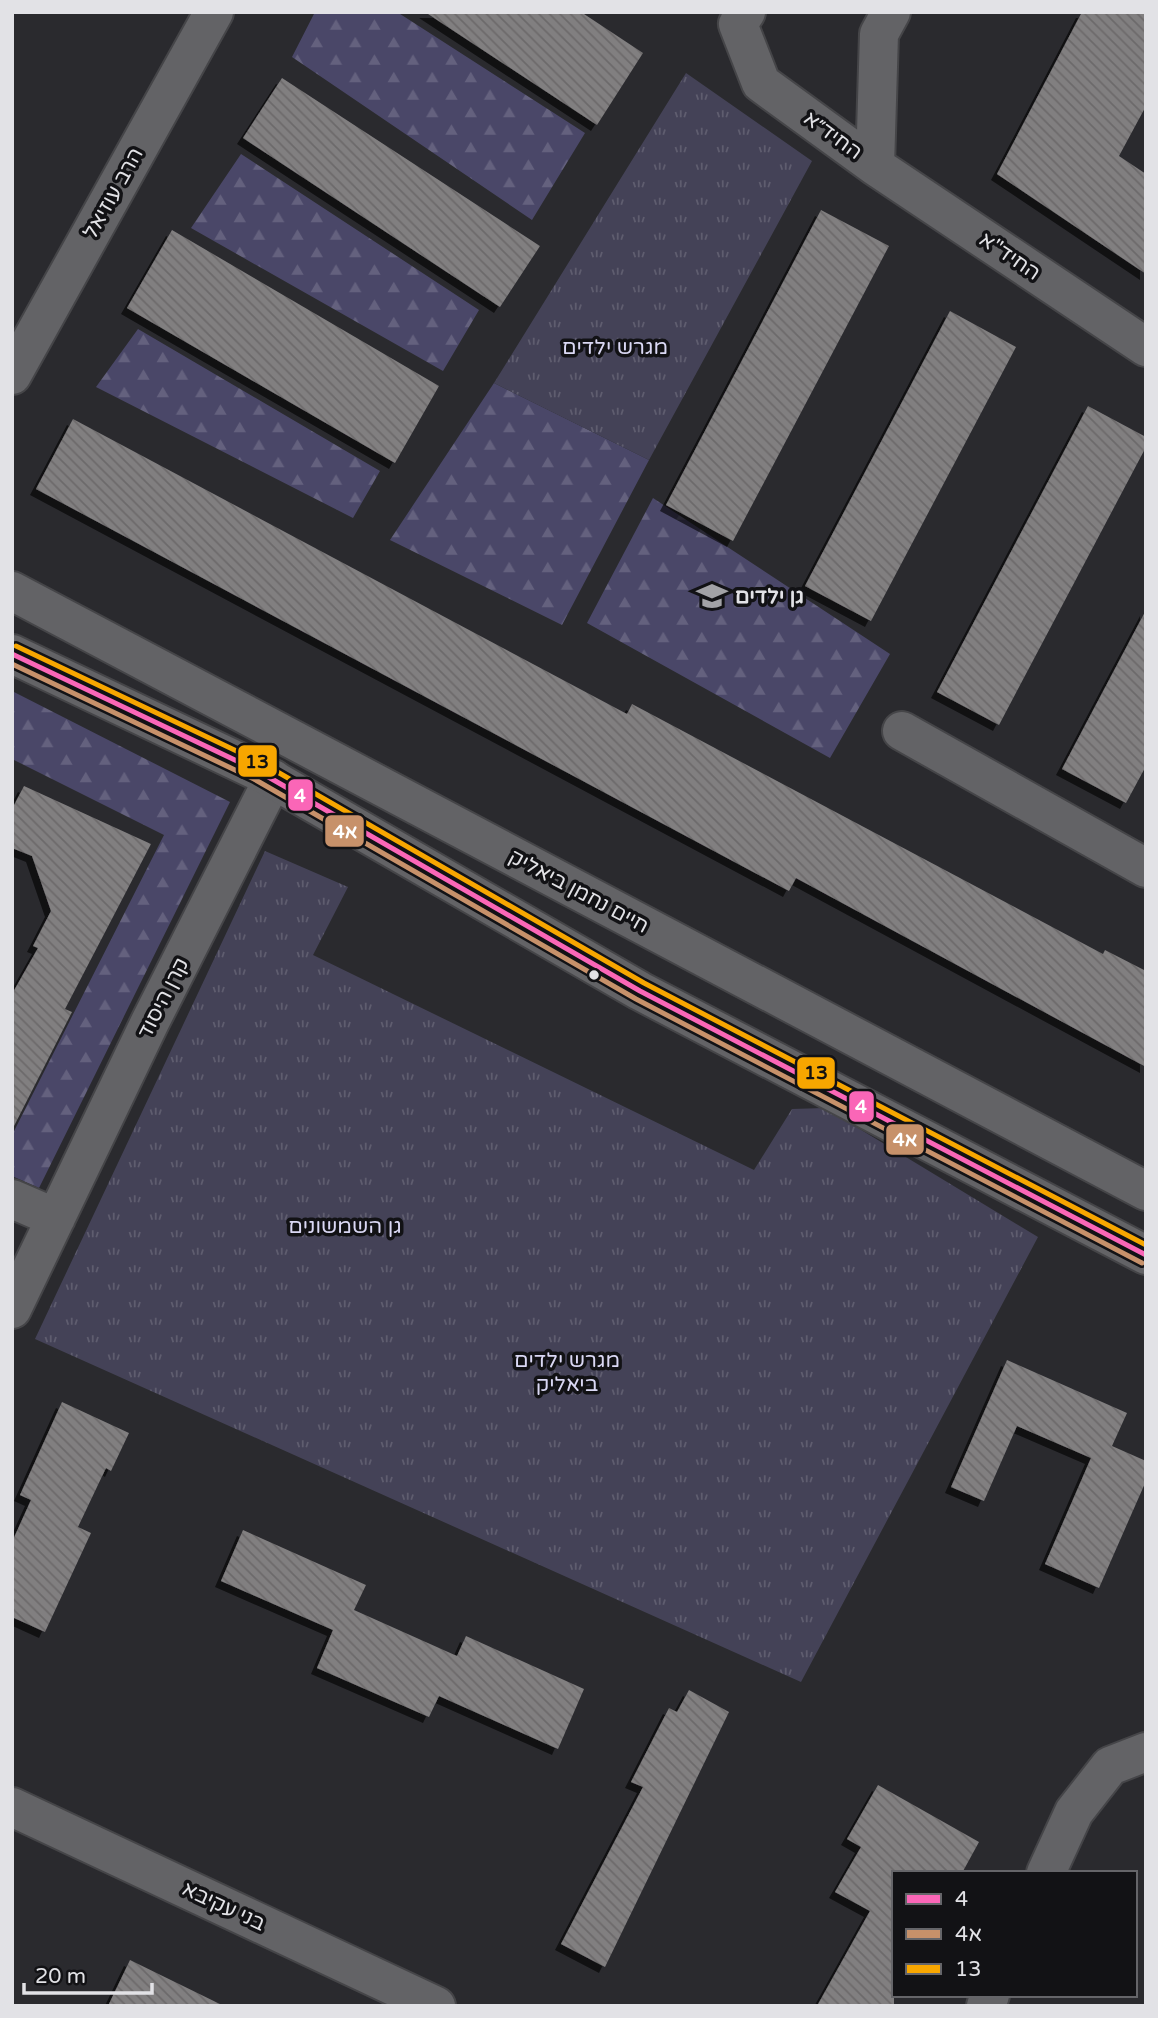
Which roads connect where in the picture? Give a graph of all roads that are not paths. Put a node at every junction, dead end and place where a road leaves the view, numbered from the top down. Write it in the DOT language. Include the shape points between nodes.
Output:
graph roads {
  1 [pos="214,12"];
  2 [pos="746,12"];
  3 [pos="891,12"];
  4 [pos="875,166"];
  5 [pos="1146,347"];
  6 [pos="12,375"];
  7 [pos="12,591"];
  8 [pos="12,654"];
  9 [pos="902,731"];
  10 [pos="273,779"];
  11 [pos="1146,868"];
  12 [pos="1146,1191"];
  13 [pos="12,1199"];
  14 [pos="56,1218"];
  15 [pos="1146,1255"];
  16 [pos="12,1309"];
  17 [pos="1146,1752"];
  18 [pos="12,1807"];
  19 [pos="1047,1871"];
  20 [pos="436,2006"];
  1 -- 6 [label="street, הרב עוזיאל"];
  2 -- 4 [label="street, החיד״א" via="738,24 761,83"];
  3 -- 4 [label="street, החיד״א" via="879,34"];
  4 -- 5 [label="street, החיד\"א"];
  7 -- 12 [label="street, חיים נחמן ביאליק"];
  8 -- 10 [label="street"];
  9 -- 11 [label="street"];
  10 -- 14 [label="street, קרן היסוד"];
  10 -- 15 [label="street" via="640,991"];
  13 -- 14 [label="street"];
  14 -- 16 [label="street, קרן היסוד"];
  17 -- 19 [label="street" via="1110,1766 1074,1812"];
  18 -- 20 [label="street, בני עקיבא"];
}
